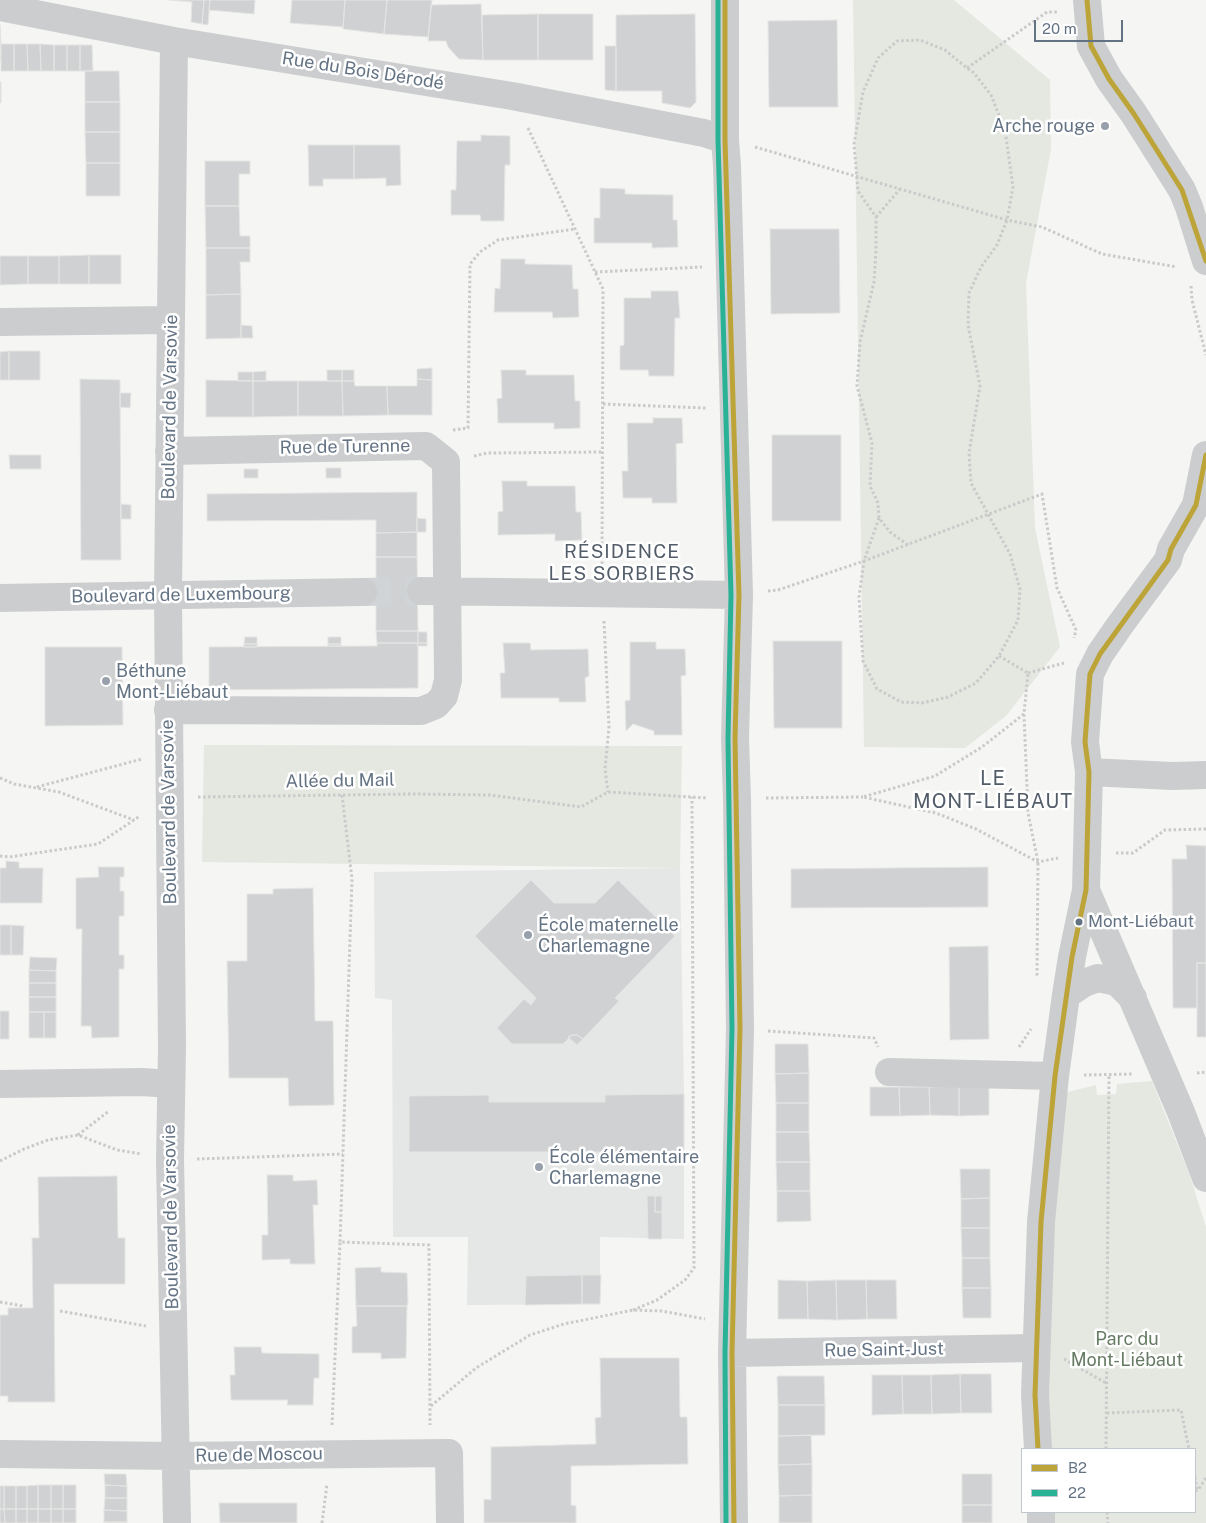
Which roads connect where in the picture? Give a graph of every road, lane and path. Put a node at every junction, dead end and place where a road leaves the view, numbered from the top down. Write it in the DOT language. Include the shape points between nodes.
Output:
graph roads {
  1 [pos="725,0"];
  2 [pos="1087,6"];
  3 [pos="0,7"];
  4 [pos="174,41"];
  5 [pos="968,68"];
  6 [pos="512,96"];
  7 [pos="725,140"];
  8 [pos="856,176"];
  9 [pos="900,189"];
  10 [pos="876,217"];
  11 [pos="1007,220"];
  12 [pos="575,229"];
  13 [pos="1180,268"];
  14 [pos="1198,269"];
  15 [pos="730,270"];
  16 [pos="595,272"];
  17 [pos="171,320"];
  18 [pos="0,322"];
  19 [pos="1206,355"];
  20 [pos="603,404"];
  21 [pos="734,409"];
  22 [pos="169,451"];
  23 [pos="603,452"];
  24 [pos="436,454"];
  25 [pos="1206,455"];
  26 [pos="988,514"];
  27 [pos="879,518"];
  28 [pos="908,545"];
  29 [pos="864,561"];
  30 [pos="434,591"];
  31 [pos="363,592"];
  32 [pos="602,592"];
  33 [pos="739,595"];
  34 [pos="168,596"];
  35 [pos="0,598"];
  36 [pos="1071,646"];
  37 [pos="999,656"];
  38 [pos="1028,673"];
  39 [pos="1090,674"];
  40 [pos="168,710"];
  41 [pos="1024,714"];
  42 [pos="169,751"];
  43 [pos="1089,772"];
  44 [pos="1206,775"];
  45 [pos="0,778"];
  46 [pos="35,788"];
  47 [pos="608,792"];
  48 [pos="342,795"];
  49 [pos="169,797"];
  50 [pos="863,797"];
  51 [pos="738,799"];
  52 [pos="134,820"];
  53 [pos="1206,830"];
  54 [pos="1087,852"];
  55 [pos="0,856"];
  56 [pos="1038,862"];
  57 [pos="1086,890"];
  58 [pos="1037,982"];
  59 [pos="1066,995"];
  60 [pos="1133,998"];
  61 [pos="1032,1027"];
  62 [pos="740,1029"];
  63 [pos="889,1072"];
  64 [pos="1109,1074"];
  65 [pos="1001,1076"];
  66 [pos="1055,1076"];
  67 [pos="0,1084"];
  68 [pos="170,1084"];
  69 [pos="343,1154"];
  70 [pos="170,1159"];
  71 [pos="0,1161"];
  72 [pos="1206,1178"];
  73 [pos="340,1242"];
  74 [pos="0,1302"];
  75 [pos="22,1306"];
  76 [pos="633,1310"];
  77 [pos="60,1311"];
  78 [pos="733,1324"];
  79 [pos="173,1330"];
  80 [pos="1036,1344"];
  81 [pos="732,1352"];
  82 [pos="1107,1384"];
  83 [pos="430,1406"];
  84 [pos="1107,1413"];
  85 [pos="1038,1448"];
  86 [pos="1106,1448"];
  87 [pos="1189,1448"];
  88 [pos="430,1453"];
  89 [pos="0,1454"];
  90 [pos="330,1454"];
  91 [pos="176,1456"];
  92 [pos="1206,1478"];
  93 [pos="1196,1490"];
  94 [pos="177,1523"];
  95 [pos="322,1523"];
  96 [pos="450,1523"];
  97 [pos="734,1523"];
  1 -- 7 [label="street"];
  2 -- 5 [label="path" via="1047,12"];
  2 -- 14 [label="street" via="1091,46 1182,190 1189,207"];
  3 -- 4 [label="street, Rue du Bois Dérodé"];
  4 -- 6 [label="street, Rue du Bois Dérodé"];
  4 -- 17 [label="street, Boulevard de Varsovie"];
  5 -- 8 [label="path" via="945,50 920,40 897,42 878,58 863,92 854,144"];
  5 -- 11 [label="path" via="991,95 1005,130 1013,187"];
  6 -- 7 [label="street, Rue du Bois Dérodé" via="704,133"];
  6 -- 12 [label="path"];
  7 -- 8 [label="path"];
  7 -- 15 [label="street"];
  8 -- 9 [label="path"];
  8 -- 10 [label="path" via="858,191"];
  9 -- 10 [label="path"];
  9 -- 11 [label="path"];
  10 -- 27 [label="path" via="874,282 860,342 857,386 872,443 870,486 878,503"];
  11 -- 13 [label="path" via="1042,227 1102,254"];
  11 -- 26 [label="path" via="997,245 969,293 968,326 980,386 969,453 971,483"];
  12 -- 16 [label="path"];
  12 -- 24 [label="path" via="498,240 480,252 470,264 468,428 456,429"];
  14 -- 19 [label="path" via="1192,300"];
  15 -- 16 [label="path" via="696,267"];
  15 -- 21 [label="street"];
  16 -- 20 [label="path" via="603,289"];
  17 -- 18 [label="street"];
  17 -- 22 [label="street, Boulevard de Varsovie"];
  20 -- 21 [label="path"];
  20 -- 23 [label="path"];
  21 -- 33 [label="street"];
  22 -- 24 [label="street, Rue de Turenne"];
  22 -- 34 [label="street, Boulevard de Varsovie"];
  23 -- 24 [label="path"];
  23 -- 32 [label="path"];
  24 -- 30 [label="street"];
  25 -- 39 [label="street" via="1196,505 1168,560 1100,654"];
  26 -- 28 [label="path"];
  26 -- 36 [label="path" via="1042,494 1056,588 1076,630"];
  26 -- 37 [label="path" via="1010,554 1020,589 1018,620"];
  27 -- 28 [label="path" via="890,532"];
  27 -- 29 [label="path"];
  28 -- 29 [label="path"];
  29 -- 33 [label="path" via="778,590"];
  29 -- 37 [label="path" via="859,597 863,661 877,689 901,702 922,703 948,697 976,683"];
  30 -- 32 [label="street"];
  30 -- 40 [label="street" via="448,680 444,696 436,705 421,711"];
  31 -- 34 [label="street, Boulevard de Luxembourg"];
  32 -- 33 [label="street"];
  32 -- 47 [label="path" via="609,727 605,769"];
  33 -- 51 [label="street" via="735,738"];
  34 -- 35 [label="street, Boulevard de Luxembourg"];
  34 -- 40 [label="street, Boulevard de Varsovie"];
  37 -- 38 [label="path"];
  38 -- 39 [label="path" via="1066,662"];
  38 -- 41 [label="path"];
  39 -- 43 [label="street" via="1085,742"];
  40 -- 42 [label="street, Boulevard de Varsovie"];
  41 -- 50 [label="path" via="982,747 934,776"];
  41 -- 56 [label="path" via="1028,813"];
  42 -- 46 [label="path"];
  42 -- 49 [label="street, Boulevard de Varsovie"];
  43 -- 44 [label="street"];
  43 -- 54 [label="street"];
  45 -- 46 [label="path"];
  46 -- 52 [label="path" via="59,792"];
  47 -- 48 [label="path, Allée du Mail" via="581,807 490,795"];
  47 -- 76 [label="path" via="692,797 694,1268 685,1280 657,1300"];
  48 -- 49 [label="path, Allée du Mail"];
  48 -- 69 [label="path" via="352,879"];
  49 -- 52 [label="path"];
  49 -- 68 [label="street, Boulevard de Varsovie"];
  50 -- 51 [label="path"];
  50 -- 56 [label="path" via="936,813 976,829"];
  51 -- 62 [label="street"];
  52 -- 55 [label="path" via="98,844"];
  53 -- 54 [label="path" via="1165,830 1133,853"];
  54 -- 56 [label="path"];
  54 -- 57 [label="street"];
  56 -- 58 [label="path"];
  57 -- 59 [label="street"];
  57 -- 60 [label="street"];
  59 -- 60 [label="street" via="1098,978 1117,982"];
  59 -- 66 [label="street"];
  60 -- 72 [label="street"];
  61 -- 65 [label="path"];
  62 -- 63 [label="path" via="874,1038"];
  62 -- 78 [label="street"];
  63 -- 65 [label="street"];
  64 -- 82 [label="path"];
  65 -- 66 [label="street"];
  66 -- 80 [label="street" via="1041,1222"];
  67 -- 68 [label="street"];
  68 -- 70 [label="street, Boulevard de Varsovie"];
  69 -- 70 [label="path"];
  69 -- 73 [label="path"];
  70 -- 71 [label="path" via="117,1150 78,1135 48,1140"];
  70 -- 79 [label="street, Boulevard de Varsovie"];
  73 -- 83 [label="path" via="429,1245"];
  73 -- 90 [label="path"];
  74 -- 75 [label="path"];
  76 -- 78 [label="path" via="662,1311"];
  76 -- 83 [label="path" via="564,1324 530,1336 476,1368"];
  77 -- 79 [label="path"];
  78 -- 81 [label="street"];
  79 -- 91 [label="street, Boulevard de Varsovie"];
  80 -- 81 [label="street, Rue Saint-Just"];
  80 -- 82 [label="path"];
  80 -- 85 [label="street"];
  81 -- 97 [label="street"];
  82 -- 84 [label="path"];
  83 -- 88 [label="path"];
  84 -- 86 [label="path"];
  84 -- 87 [label="path" via="1181,1410"];
  88 -- 90 [label="street, Rue de Moscou"];
  88 -- 96 [label="street, Rue de Moscou" via="449,1453"];
  89 -- 91 [label="street, Rue de Moscou"];
  90 -- 91 [label="street, Rue de Moscou"];
  90 -- 95 [label="path"];
  91 -- 94 [label="street, Boulevard de Varsovie"];
  92 -- 93 [label="path"];
}
